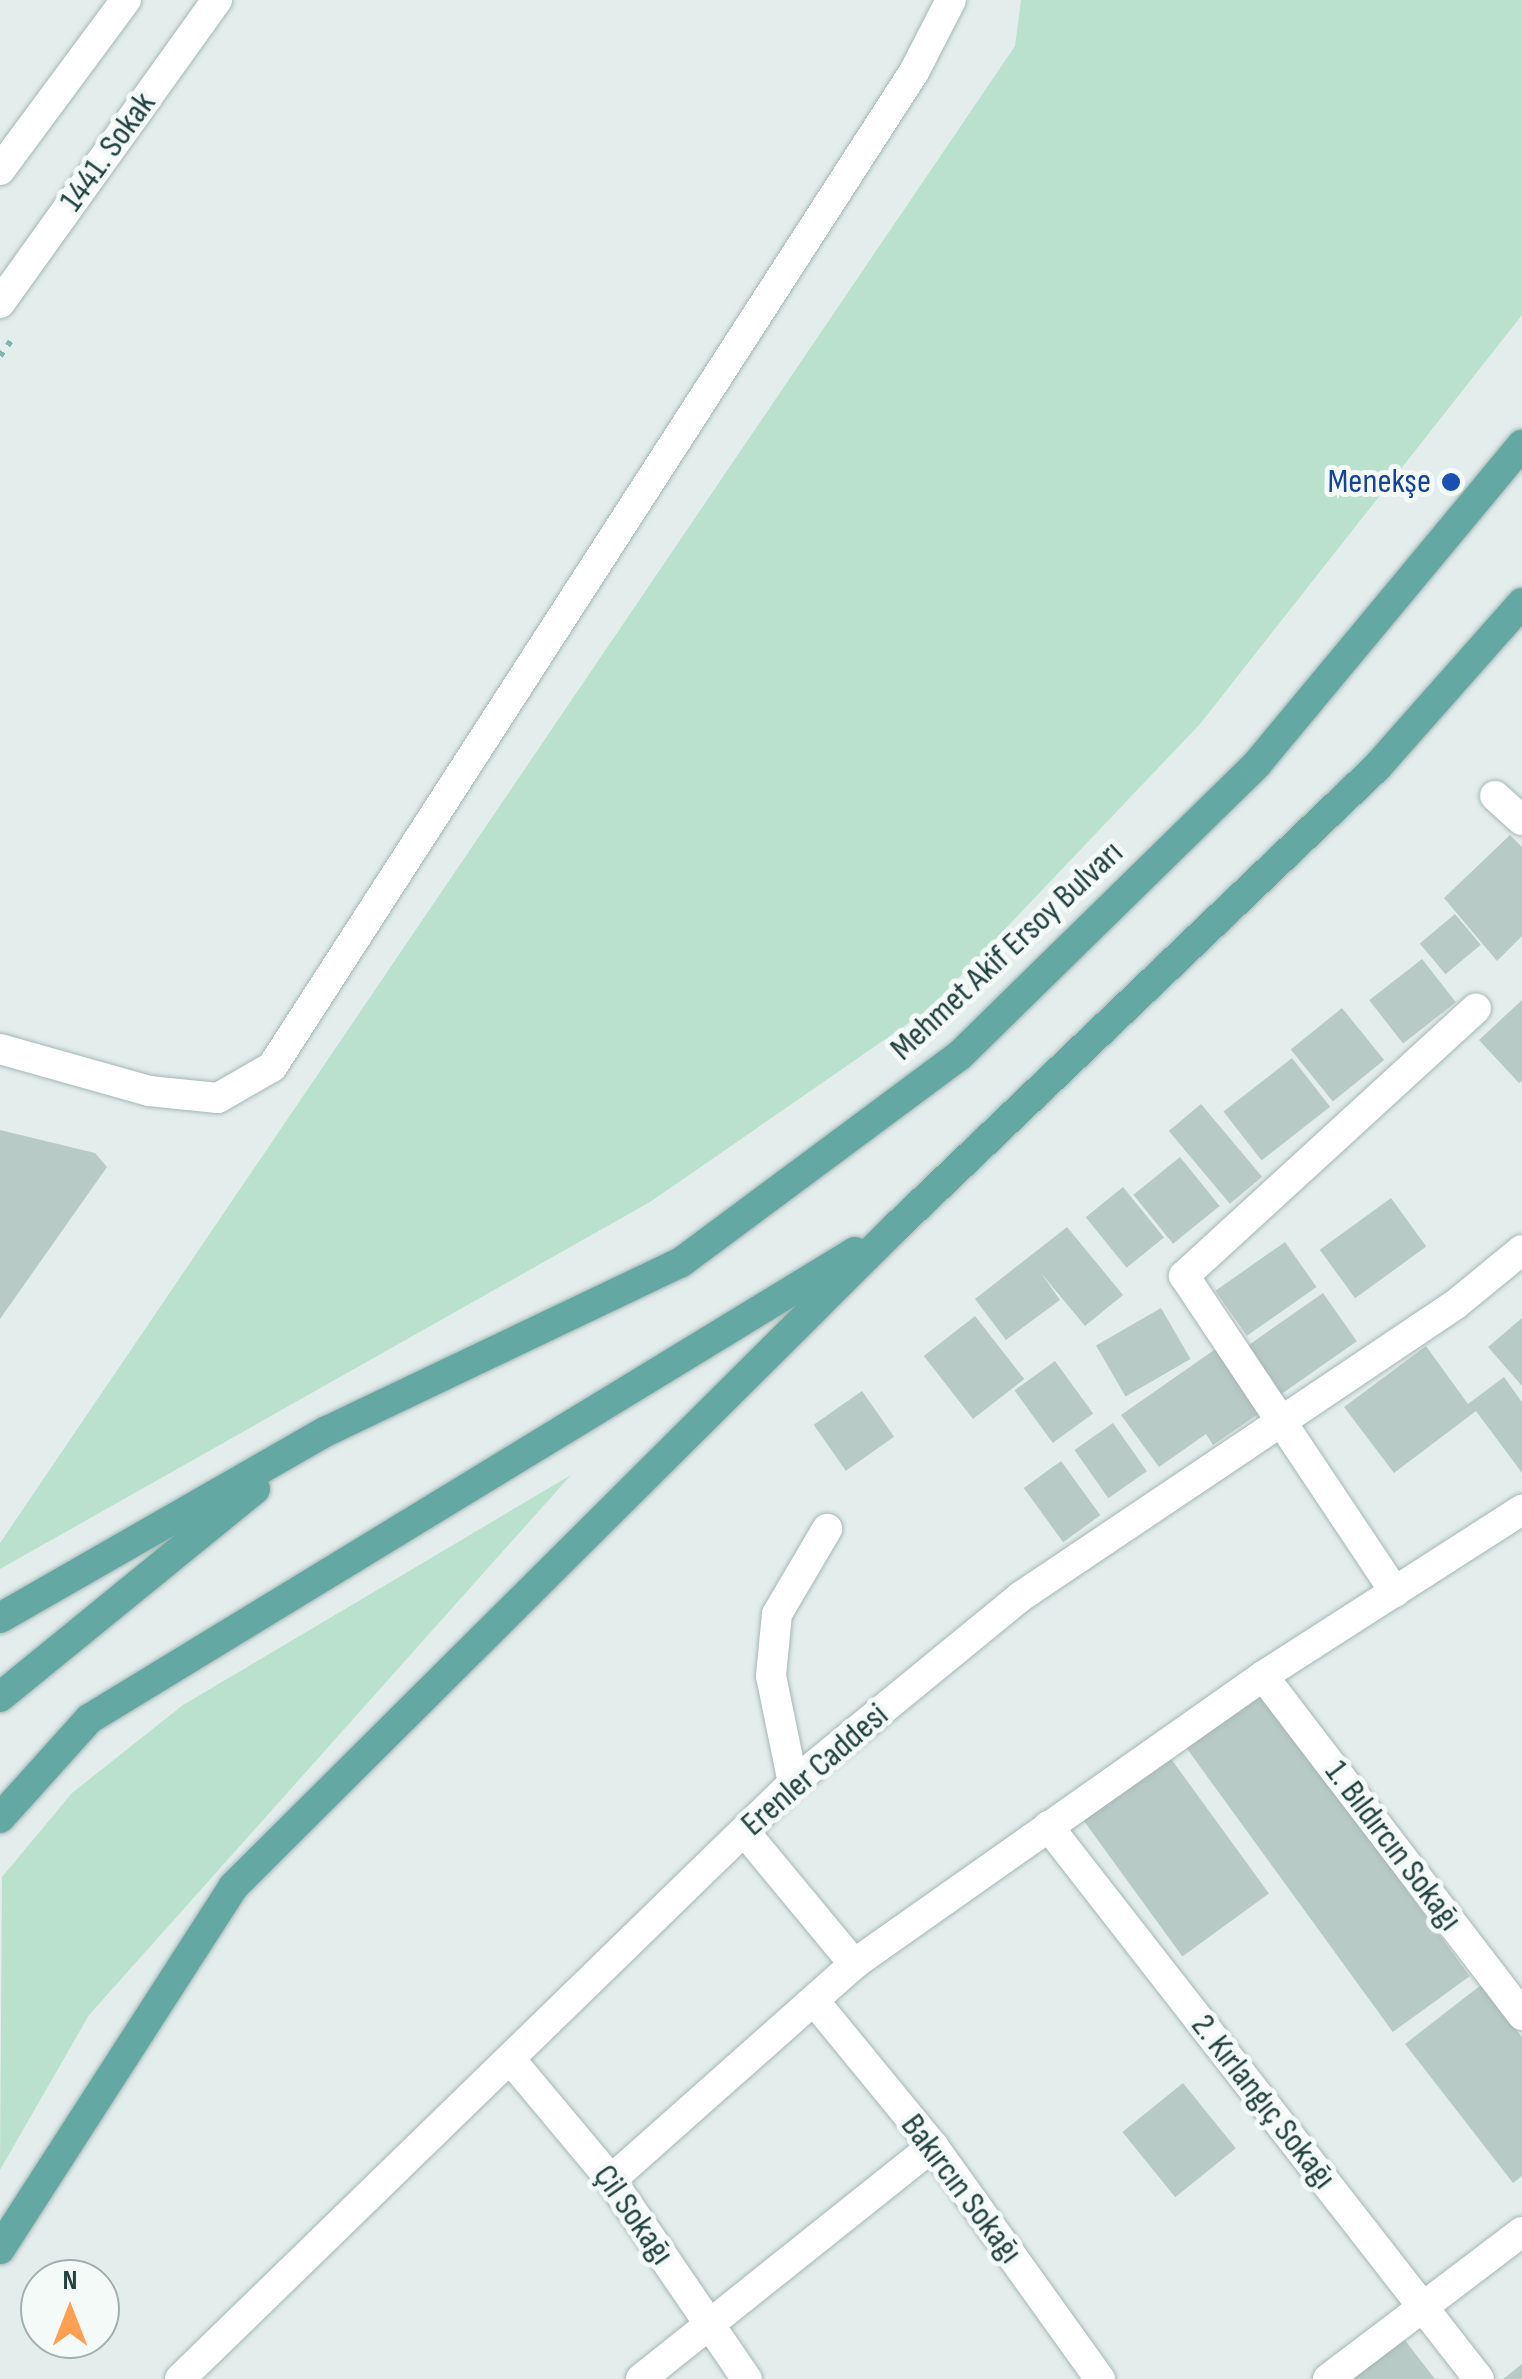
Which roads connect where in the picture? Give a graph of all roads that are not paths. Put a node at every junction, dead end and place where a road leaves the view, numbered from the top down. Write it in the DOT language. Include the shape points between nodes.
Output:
graph roads {
  1 [pos="217,0"];
  2 [pos="951,0"];
  3 [pos="125,1"];
  4 [pos="0,170"];
  5 [pos="0,304"];
  6 [pos="1522,445"];
  7 [pos="1522,603"];
  8 [pos="1495,796"];
  9 [pos="1522,820"];
  10 [pos="1476,1008"];
  11 [pos="0,1049"];
  12 [pos="896,1227"];
  13 [pos="1522,1250"];
  14 [pos="1280,1422"];
  15 [pos="327,1431"];
  16 [pos="1516,1526"];
  17 [pos="827,1529"];
  18 [pos="1396,1592"];
  19 [pos="0,1618"];
  20 [pos="1263,1676"];
  21 [pos="0,1697"];
  22 [pos="794,1784"];
  23 [pos="0,1818"];
  24 [pos="1048,1826"];
  25 [pos="744,1831"];
  26 [pos="854,1964"];
  27 [pos="816,2003"];
  28 [pos="1522,2015"];
  29 [pos="510,2058"];
  30 [pos="933,2146"];
  31 [pos="612,2180"];
  32 [pos="1522,2232"];
  33 [pos="0,2249"];
  34 [pos="1423,2307"];
  35 [pos="708,2326"];
  36 [pos="180,2379"];
  37 [pos="641,2379"];
  38 [pos="747,2379"];
  39 [pos="1100,2379"];
  40 [pos="1328,2379"];
  41 [pos="1479,2379"];
  1 -- 5 [label="street, 1441. Sokak"];
  2 -- 11 [label="street" via="914,72 272,1067 218,1098 149,1091"];
  3 -- 4 [label="street"];
  6 -- 15 [label="main road, Mehmet Akif Ersoy Bulvarı" via="1257,764 959,1056 680,1263"];
  7 -- 12 [label="main road" via="1377,767"];
  8 -- 9 [label="street"];
  10 -- 14 [label="street" via="1184,1276"];
  12 -- 23 [label="main road" via="88,1719"];
  12 -- 33 [label="main road" via="233,1886"];
  13 -- 14 [label="street, Erenler Caddesi"];
  14 -- 18 [label="street"];
  14 -- 22 [label="street, Erenler Caddesi" via="1020,1597"];
  15 -- 19 [label="main road"];
  15 -- 21 [label="main road"];
  16 -- 18 [label="street"];
  17 -- 22 [label="street" via="776,1614 771,1676"];
  18 -- 20 [label="street"];
  20 -- 24 [label="street"];
  20 -- 28 [label="street, 1. Bıldırcın Sokağı"];
  22 -- 25 [label="street, Erenler Caddesi"];
  24 -- 26 [label="street"];
  24 -- 34 [label="street, 2. Kırlangıç Sokağı"];
  25 -- 26 [label="street"];
  25 -- 29 [label="street, Erenler Caddesi"];
  26 -- 27 [label="street"];
  27 -- 30 [label="street, Bakırcın Sokağı"];
  27 -- 31 [label="street"];
  29 -- 31 [label="street, Çil Sokağı"];
  29 -- 36 [label="street, Erenler Caddesi"];
  30 -- 35 [label="street"];
  30 -- 39 [label="street, Bakırcın Sokağı"];
  31 -- 35 [label="street, Çil Sokağı"];
  32 -- 34 [label="street"];
  34 -- 40 [label="street"];
  34 -- 41 [label="street, 2. Kırlangıç Sokağı"];
  35 -- 37 [label="street"];
  35 -- 38 [label="street, Çil Sokağı"];
}
